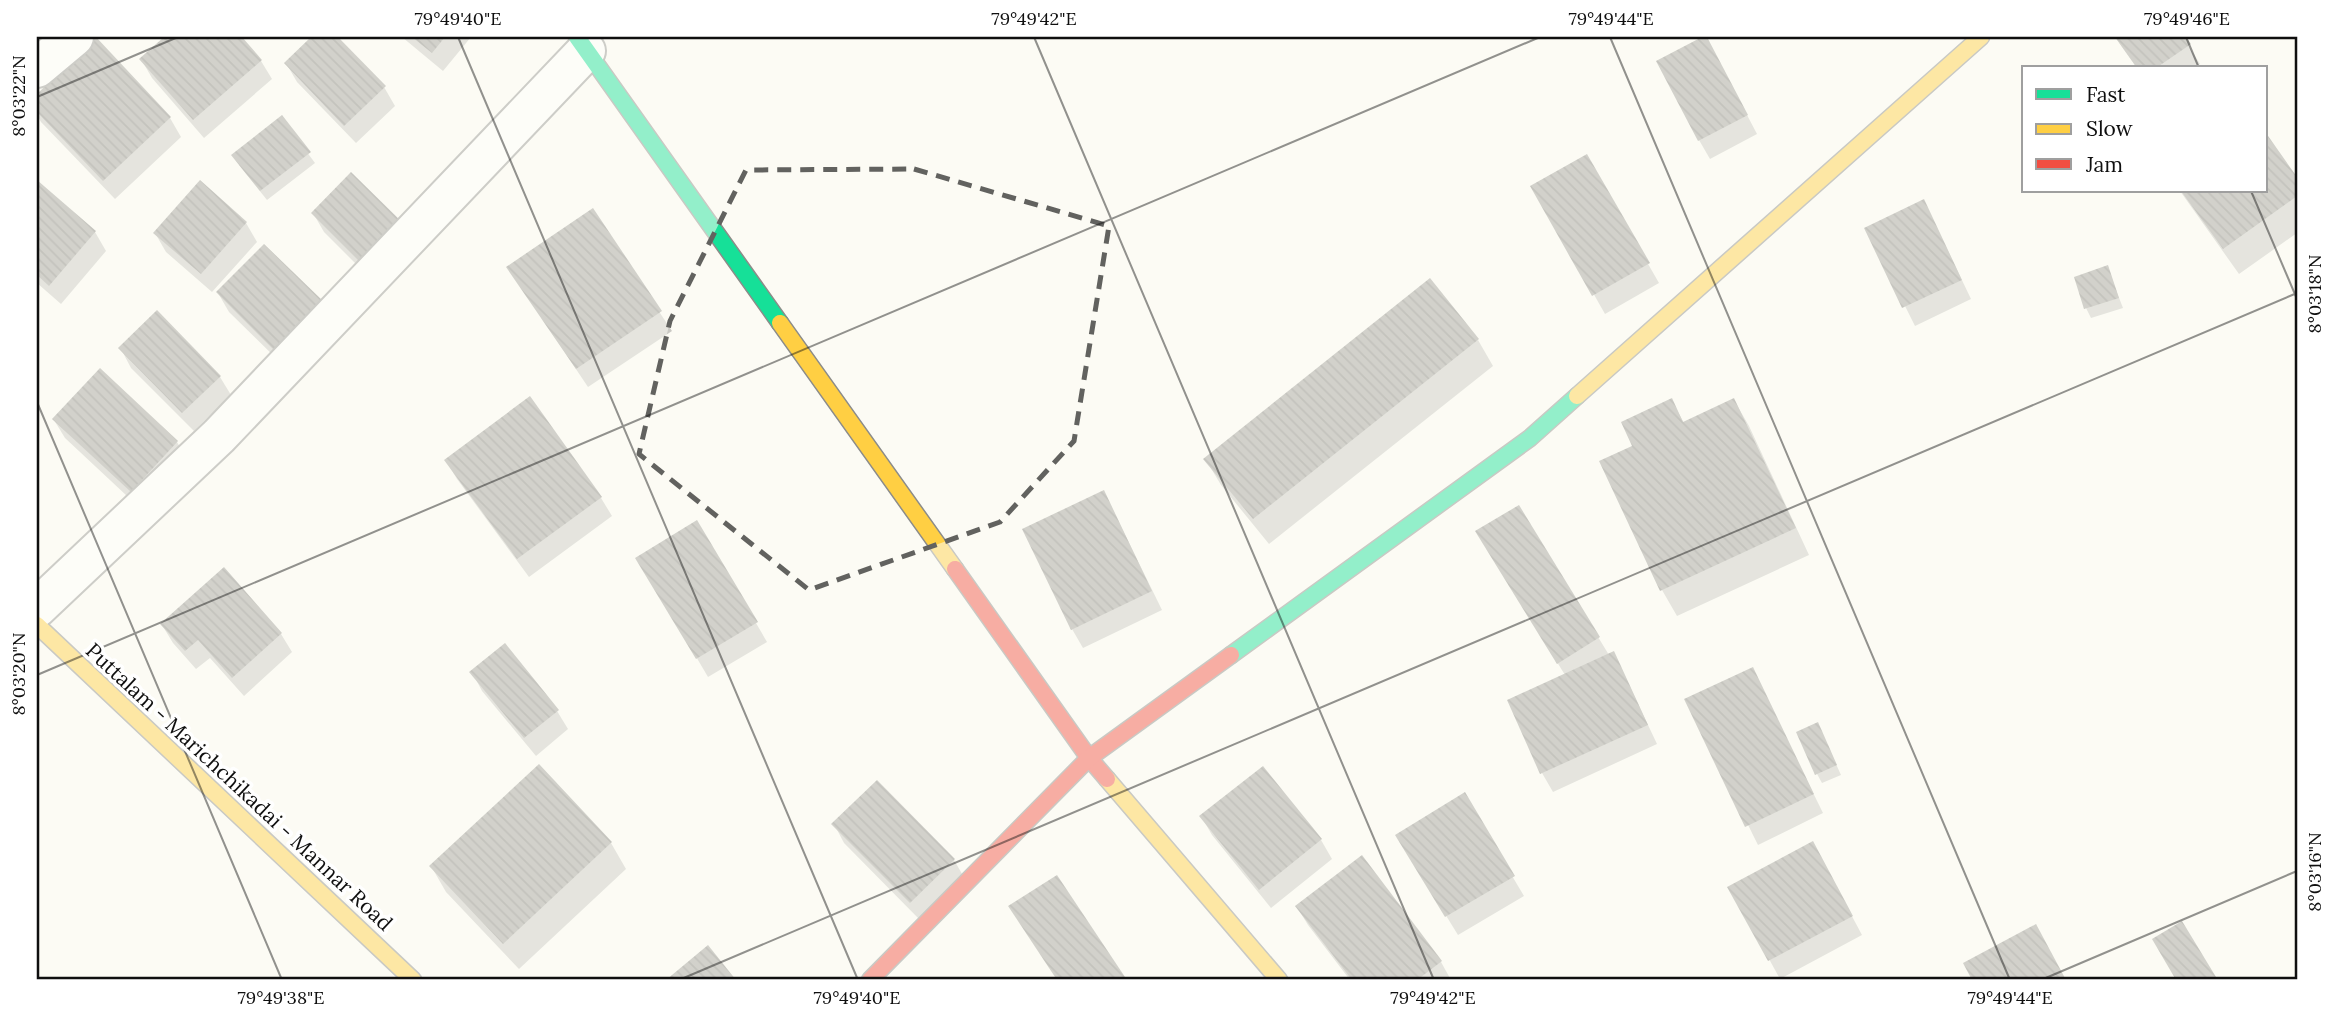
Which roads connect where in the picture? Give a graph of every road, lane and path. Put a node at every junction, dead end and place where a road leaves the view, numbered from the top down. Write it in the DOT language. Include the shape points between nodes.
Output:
graph roads {
  1 [pos="74,37"];
  2 [pos="1981,37"];
  3 [pos="582,44"];
  4 [pos="37,68"];
  5 [pos="37,608"];
  6 [pos="37,625"];
  7 [pos="1089,758"];
  8 [pos="413,980"];
  9 [pos="870,980"];
  10 [pos="1279,980"];
  1 -- 4 [label="street"];
  2 -- 7 [label="street" via="1530,438"];
  3 -- 5 [label="street" via="219,436"];
  3 -- 7 [label="street"];
  6 -- 8 [label="street, Puttalam - Marichchikadai - Mannar Road"];
  7 -- 9 [label="street"];
  7 -- 10 [label="street"];
}
